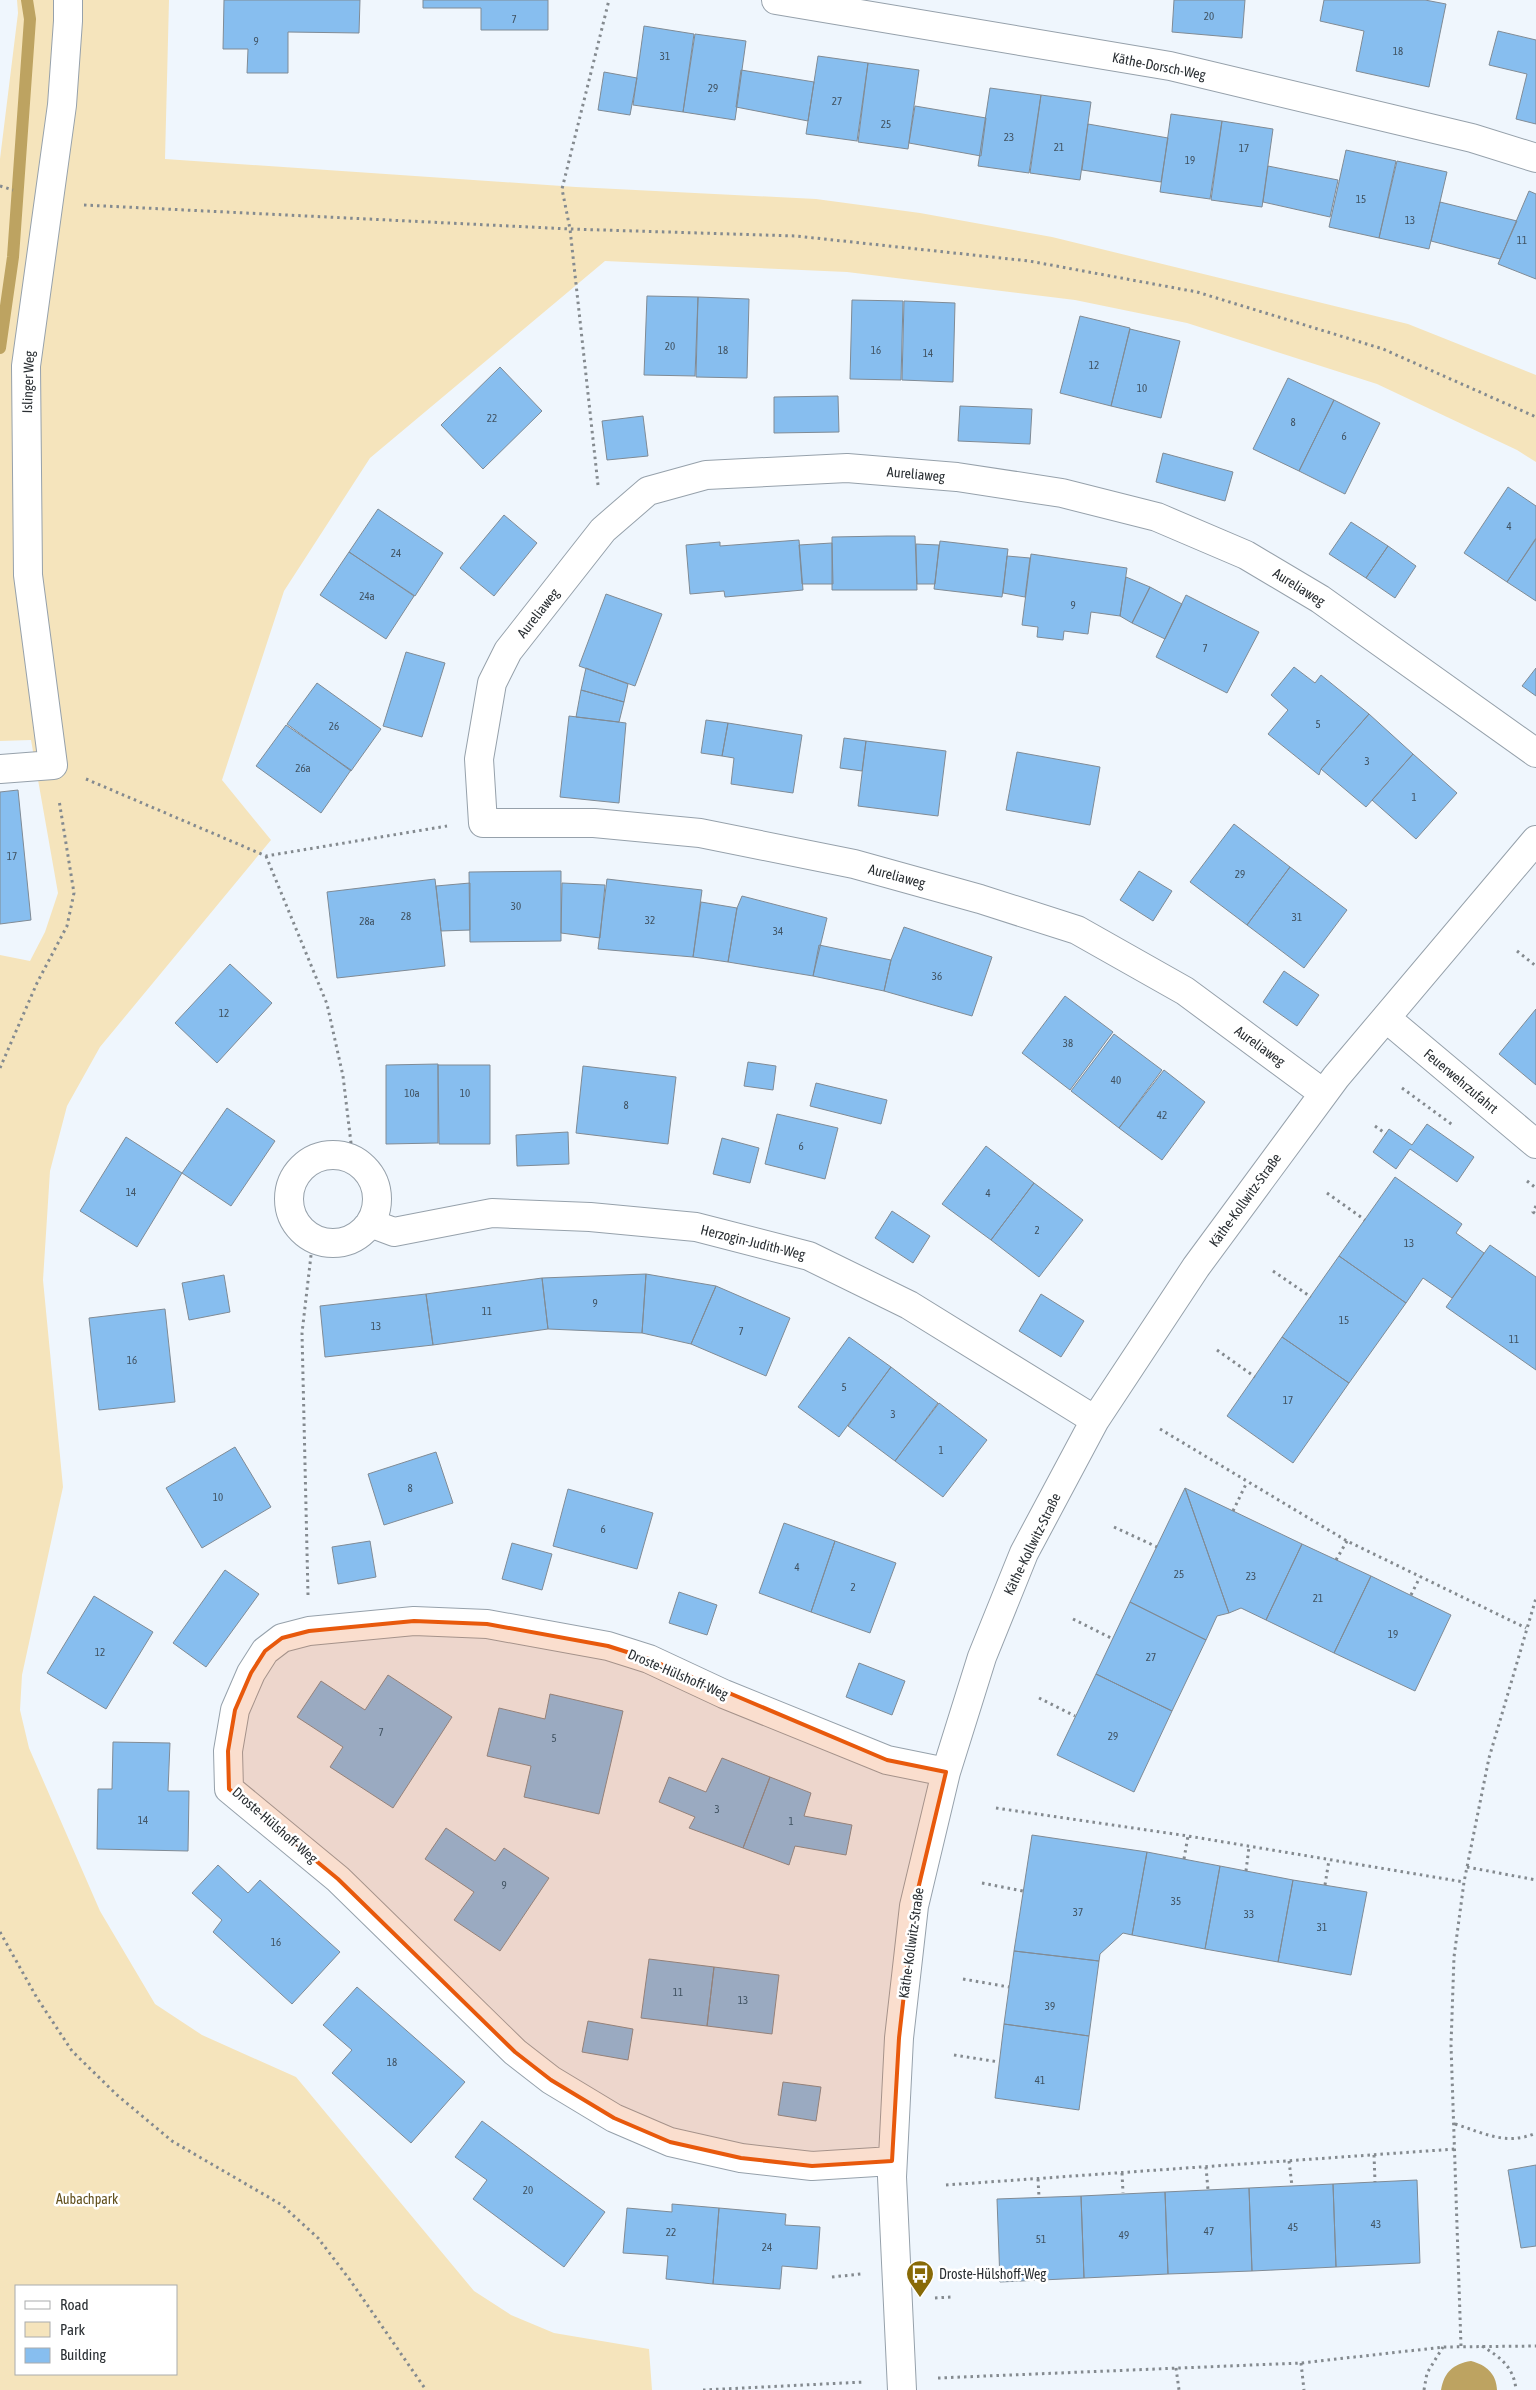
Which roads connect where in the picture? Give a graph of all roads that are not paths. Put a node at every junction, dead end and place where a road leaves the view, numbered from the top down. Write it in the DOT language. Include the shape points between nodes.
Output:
graph roads {
  1 [pos="68,0"];
  2 [pos="776,0"];
  3 [pos="1536,158"];
  4 [pos="1536,753"];
  5 [pos="0,769"];
  6 [pos="1536,840"];
  7 [pos="1386,1018"];
  8 [pos="1323,1093"];
  9 [pos="1536,1144"];
  10 [pos="370,1223"];
  11 [pos="1095,1420"];
  12 [pos="946,1772"];
  13 [pos="892,2162"];
  14 [pos="901,2385"];
  1 -- 5 [label="street, Islinger Weg" via="62,105 26,366 28,575 53,765"];
  2 -- 3 [label="street, Käthe-Dorsch-Weg" via="1170,66 1472,138"];
  4 -- 8 [label="street, Aureliaweg" via="1320,599 1246,555 1157,517 1062,493 957,477 847,468 706,475 648,491 603,530 508,651 492,683 479,759 483,823 594,823 700,833 854,864 1042,918 1077,930 1185,991"];
  6 -- 7 [label="street, Käthe-Kollwitz-Straße"];
  7 -- 8 [label="street, Käthe-Kollwitz-Straße"];
  7 -- 9 [label="street, Feuerwehrzufahrt"];
  8 -- 11 [label="street, Käthe-Kollwitz-Straße" via="1196,1267"];
  10 -- 10 [label="street" via="376,1208 374,1184 366,1170 353,1160 336,1156 319,1158 305,1166 294,1180 290,1196 291,1213 300,1228 313,1238 329,1243 344,1242 359,1235"];
  10 -- 11 [label="street, Herzogin-Judith-Weg" via="394,1232 492,1213 590,1217 696,1227 809,1256 909,1305"];
  11 -- 12 [label="street, Käthe-Kollwitz-Straße" via="1024,1553 982,1657"];
  12 -- 13 [label="street, Käthe-Kollwitz-Straße" via="914,1906 899,2038"];
  12 -- 13 [label="street, Droste-Hülshoff-Weg" via="887,1760 724,1694 649,1659 608,1646 487,1624 414,1621 308,1631 282,1638 265,1652 250,1673 235,1710 228,1751 229,1789 338,1879 515,2052 551,2080 614,2118 670,2142 741,2158 812,2166"];
  13 -- 14 [label="street, Käthe-Kollwitz-Straße"];
}
